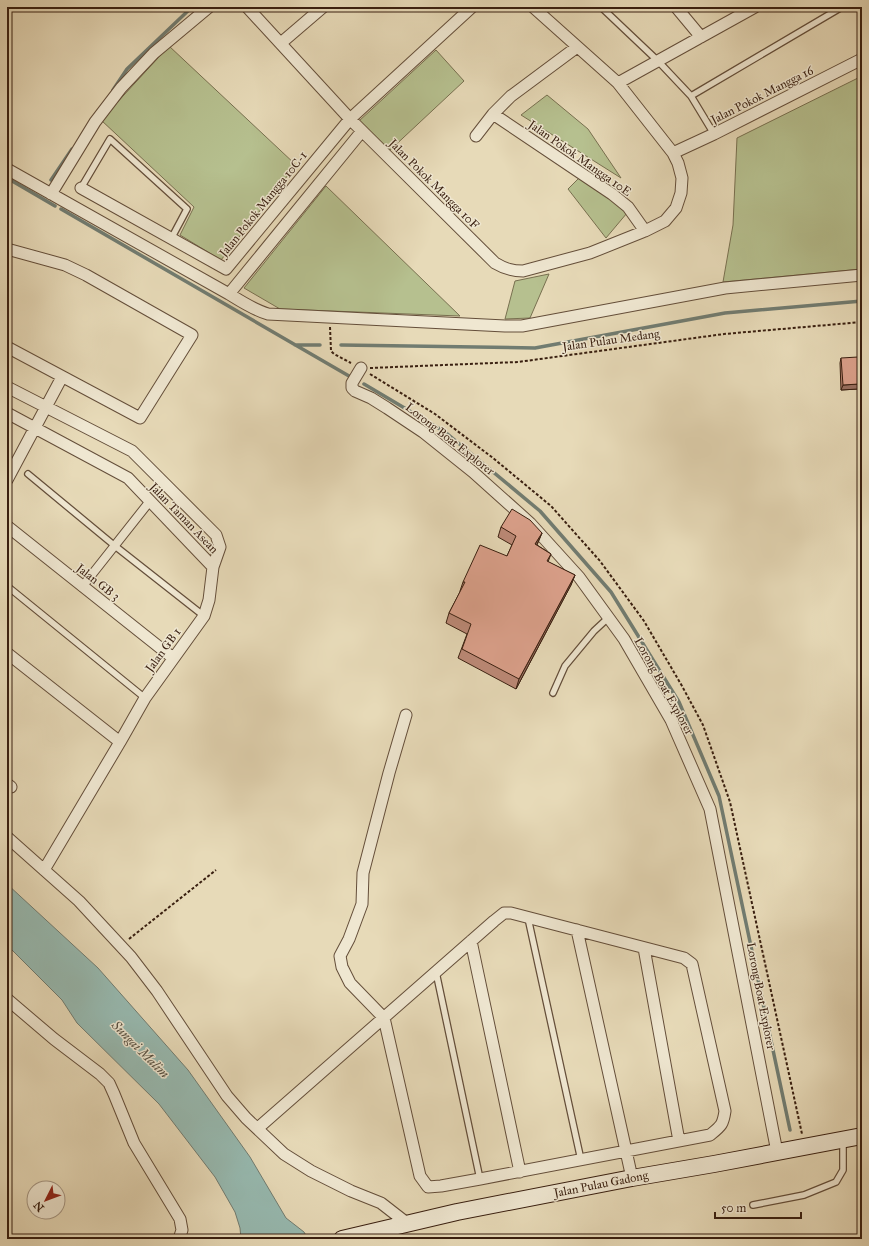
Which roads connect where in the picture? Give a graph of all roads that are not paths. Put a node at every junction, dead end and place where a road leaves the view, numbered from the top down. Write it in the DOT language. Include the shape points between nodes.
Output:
graph roads {
  1 [pos="209,7"];
  2 [pos="247,7"];
  3 [pos="323,7"];
  4 [pos="472,7"];
  5 [pos="533,7"];
  6 [pos="601,7"];
  7 [pos="676,7"];
  8 [pos="754,7"];
  9 [pos="842,7"];
  10 [pos="701,37"];
  11 [pos="281,43"];
  12 [pos="577,47"];
  13 [pos="862,59"];
  14 [pos="658,61"];
  15 [pos="618,83"];
  16 [pos="691,96"];
  17 [pos="493,114"];
  18 [pos="350,119"];
  19 [pos="362,131"];
  20 [pos="714,134"];
  21 [pos="476,136"];
  22 [pos="672,153"];
  23 [pos="7,169"];
  24 [pos="81,188"];
  25 [pos="52,194"];
  26 [pos="646,231"];
  27 [pos="171,238"];
  28 [pos="7,249"];
  29 [pos="862,275"];
  30 [pos="229,294"];
  31 [pos="7,347"];
  32 [pos="361,368"];
  33 [pos="62,377"];
  34 [pos="7,387"];
  35 [pos="46,407"];
  36 [pos="7,413"];
  37 [pos="35,428"];
  38 [pos="28,474"];
  39 [pos="7,480"];
  40 [pos="150,501"];
  41 [pos="7,526"];
  42 [pos="115,546"];
  43 [pos="213,567"];
  44 [pos="7,586"];
  45 [pos="82,587"];
  46 [pos="204,616"];
  47 [pos="608,618"];
  48 [pos="7,653"];
  49 [pos="173,658"];
  50 [pos="553,693"];
  51 [pos="145,698"];
  52 [pos="406,715"];
  53 [pos="120,742"];
  54 [pos="7,837"];
  55 [pos="44,870"];
  56 [pos="528,916"];
  57 [pos="577,930"];
  58 [pos="471,941"];
  59 [pos="644,948"];
  60 [pos="436,971"];
  61 [pos="7,999"];
  62 [pos="384,1018"];
  63 [pos="258,1128"];
  64 [pos="862,1136"];
  65 [pos="843,1140"];
  66 [pos="679,1141"];
  67 [pos="626,1151"];
  68 [pos="778,1152"];
  69 [pos="581,1160"];
  70 [pos="520,1172"];
  71 [pos="632,1178"];
  72 [pos="480,1179"];
  73 [pos="753,1205"];
  74 [pos="408,1224"];
  75 [pos="388,1234"];
  76 [pos="179,1239"];
  77 [pos="344,1239"];
  1 -- 25 [label="street" via="154,52 121,88 95,122"];
  2 -- 11 [label="street, Jalan Pokok Mangga 10F"];
  3 -- 11 [label="street"];
  4 -- 18 [label="street"];
  5 -- 12 [label="street, Jalan Pokok Mangga 10F"];
  6 -- 14 [label="lane"];
  7 -- 10 [label="street"];
  8 -- 10 [label="street"];
  9 -- 16 [label="lane"];
  10 -- 14 [label="street"];
  11 -- 18 [label="street, Jalan Pokok Mangga 10F"];
  12 -- 15 [label="street, Jalan Pokok Mangga 10F"];
  12 -- 17 [label="street" via="511,96"];
  13 -- 20 [label="street, Jalan Pokok Mangga 16"];
  14 -- 15 [label="street"];
  14 -- 16 [label="lane"];
  15 -- 22 [label="street, Jalan Pokok Mangga 10F"];
  16 -- 20 [label="lane"];
  17 -- 21 [label="street"];
  17 -- 26 [label="street, Jalan Pokok Mangga 10E" via="612,194 628,207"];
  18 -- 19 [label="street, Jalan Pokok Mangga 10F"];
  18 -- 27 [label="street, Jalan Pokok Mangga 10C-1" via="226,269"];
  19 -- 26 [label="street, Jalan Pokok Mangga 10F" via="495,263 504,268 523,270 590,254"];
  19 -- 30 [label="street"];
  20 -- 22 [label="street, Jalan Pokok Mangga 16"];
  22 -- 26 [label="street, Jalan Pokok Mangga 10F" via="682,178 676,208 665,221"];
  23 -- 25 [label="street"];
  24 -- 27 [label="street, Jalan Pokok Mangga 10C-1"];
  24 -- 27 [label="lane" via="110,139 188,209"];
  25 -- 30 [label="street"];
  28 -- 33 [label="street" via="65,265 192,335 140,418"];
  29 -- 30 [label="street" via="725,288 522,326 268,314 248,306"];
  31 -- 33 [label="street"];
  32 -- 47 [label="street, Lorong Boat Explorer" via="352,383 352,388 422,432 485,482 530,523 578,577"];
  33 -- 35 [label="street"];
  34 -- 35 [label="street, Jalan Taman Asean"];
  35 -- 37 [label="street"];
  35 -- 43 [label="street, Jalan Taman Asean" via="132,451 142,460 216,535 220,547"];
  36 -- 37 [label="street, Jalan Taman Asean"];
  37 -- 39 [label="street"];
  37 -- 40 [label="street, Jalan Taman Asean" via="128,478"];
  38 -- 42 [label="lane"];
  40 -- 42 [label="street"];
  40 -- 43 [label="street, Jalan Taman Asean"];
  41 -- 45 [label="street, Jalan GB 3"];
  42 -- 45 [label="street"];
  42 -- 46 [label="lane"];
  43 -- 46 [label="street, Jalan GB 1" via="209,600"];
  44 -- 51 [label="lane"];
  45 -- 49 [label="street, Jalan GB 3"];
  46 -- 49 [label="street, Jalan GB 1"];
  47 -- 50 [label="lane" via="565,666"];
  47 -- 68 [label="street, Lorong Boat Explorer" via="624,639 671,720 710,809"];
  48 -- 53 [label="street"];
  49 -- 51 [label="street, Jalan GB 1"];
  51 -- 53 [label="street, Jalan GB 1"];
  52 -- 62 [label="street" via="363,873 362,904 340,956 350,983"];
  53 -- 55 [label="street, Jalan GB 1"];
  54 -- 55 [label="street"];
  55 -- 63 [label="street" via="79,901 121,946 157,991 227,1096"];
  56 -- 57 [label="street"];
  56 -- 58 [label="street" via="504,913"];
  56 -- 69 [label="lane"];
  57 -- 59 [label="street"];
  57 -- 67 [label="street"];
  58 -- 60 [label="street"];
  58 -- 70 [label="street"];
  59 -- 66 [label="street"];
  59 -- 66 [label="street" via="684,958 692,964 725,1111 724,1121 710,1135"];
  60 -- 62 [label="street"];
  60 -- 72 [label="lane"];
  61 -- 76 [label="street" via="108,1083 134,1143 180,1219 182,1230"];
  62 -- 63 [label="street"];
  62 -- 72 [label="street" via="420,1176 428,1186"];
  63 -- 74 [label="street" via="284,1154 311,1171 381,1203"];
  64 -- 65 [label="main road, Jalan Pulau Gadong"];
  65 -- 68 [label="main road, Jalan Pulau Gadong"];
  65 -- 73 [label="lane" via="843,1170 836,1182 804,1195"];
  66 -- 67 [label="street"];
  67 -- 69 [label="street"];
  67 -- 71 [label="street"];
  68 -- 71 [label="main road, Jalan Pulau Gadong"];
  69 -- 70 [label="street"];
  70 -- 72 [label="street"];
  71 -- 74 [label="main road, Jalan Pulau Gadong"];
  74 -- 75 [label="main road, Jalan Pulau Gadong"];
  75 -- 77 [label="main road, Jalan Pulau Gadong"];
}
